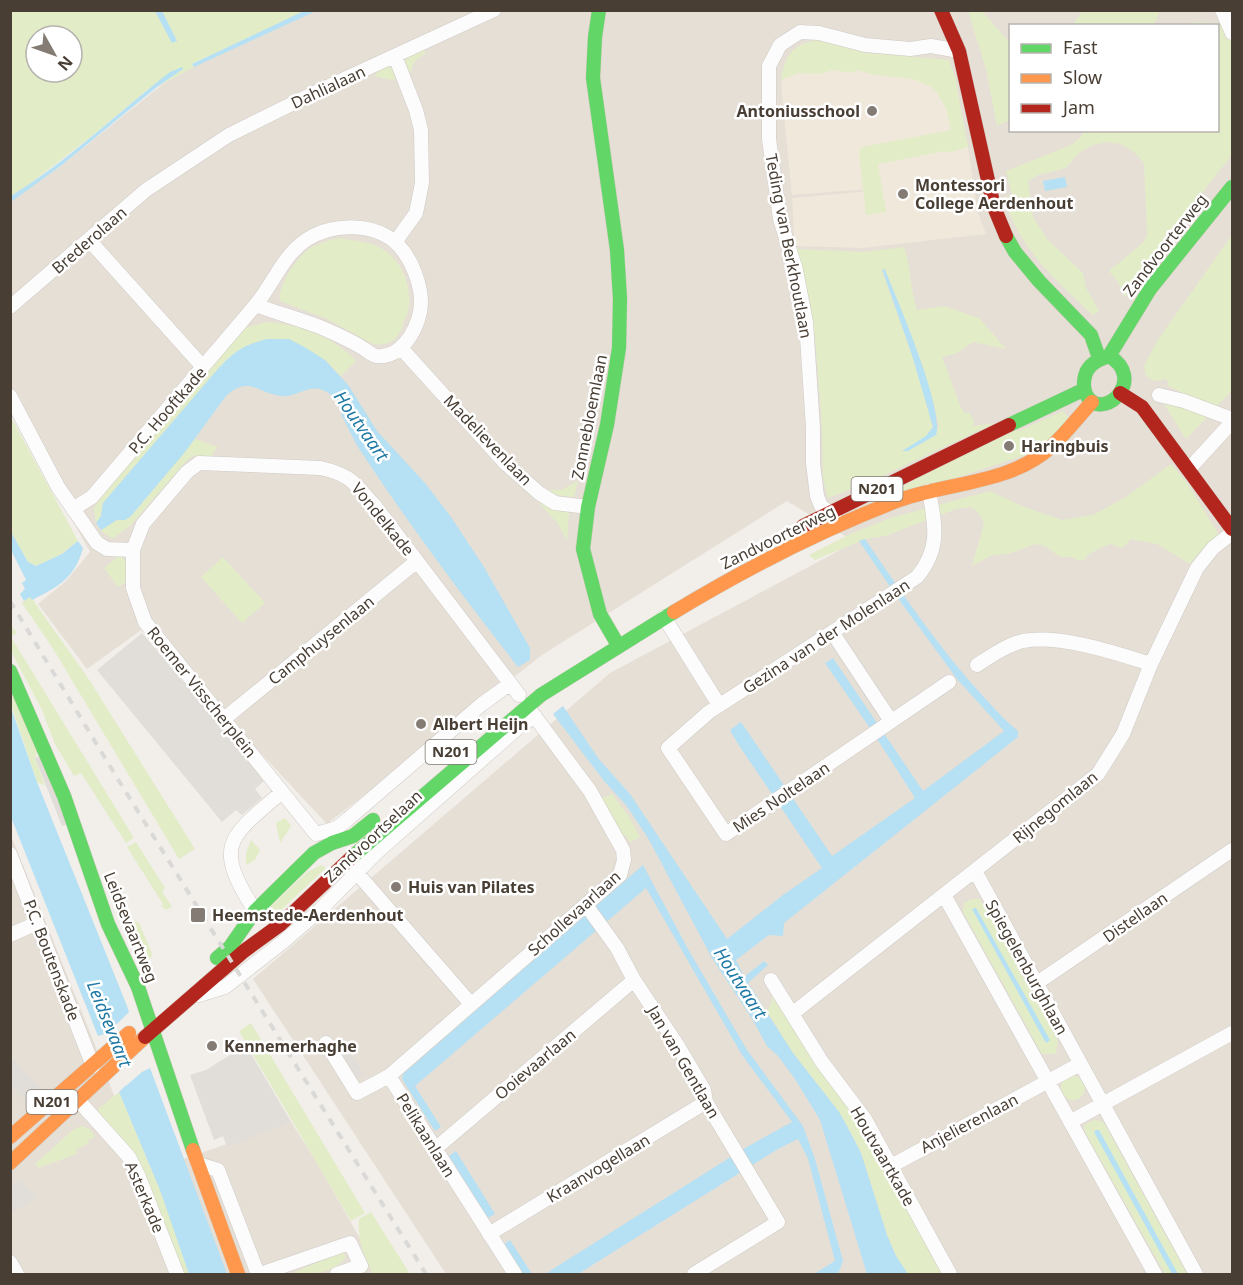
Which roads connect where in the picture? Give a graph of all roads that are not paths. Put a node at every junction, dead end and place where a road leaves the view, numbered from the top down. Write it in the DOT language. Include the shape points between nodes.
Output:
graph roads {
  1 [pos="494,10"];
  2 [pos="599,10"];
  3 [pos="941,10"];
  4 [pos="1222,10"];
  5 [pos="951,32"];
  6 [pos="1233,33"];
  7 [pos="931,46"];
  8 [pos="959,51"];
  9 [pos="395,56"];
  10 [pos="168,174"];
  11 [pos="1233,187"];
  12 [pos="89,240"];
  13 [pos="396,241"];
  14 [pos="256,305"];
  15 [pos="10,307"];
  16 [pos="401,348"];
  17 [pos="1104,357"];
  18 [pos="204,367"];
  19 [pos="1083,390"];
  20 [pos="1120,393"];
  21 [pos="1159,395"];
  22 [pos="10,396"];
  23 [pos="1092,402"];
  24 [pos="1233,421"];
  25 [pos="1189,469"];
  26 [pos="930,495"];
  27 [pos="588,507"];
  28 [pos="73,509"];
  29 [pos="830,512"];
  30 [pos="843,523"];
  31 [pos="1233,531"];
  32 [pos="788,533"];
  33 [pos="133,550"];
  34 [pos="417,561"];
  35 [pos="663,615"];
  36 [pos="625,623"];
  37 [pos="832,632"];
  38 [pos="606,635"];
  39 [pos="618,645"];
  40 [pos="1151,664"];
  41 [pos="977,665"];
  42 [pos="10,671"];
  43 [pos="544,682"];
  44 [pos="949,682"];
  45 [pos="510,684"];
  46 [pos="523,705"];
  47 [pos="719,705"];
  48 [pos="224,719"];
  49 [pos="887,724"];
  50 [pos="668,748"];
  51 [pos="282,792"];
  52 [pos="382,812"];
  53 [pos="316,834"];
  54 [pos="1233,850"];
  55 [pos="314,853"];
  56 [pos="10,854"];
  57 [pos="342,865"];
  58 [pos="975,871"];
  59 [pos="357,873"];
  60 [pos="944,895"];
  61 [pos="587,907"];
  62 [pos="255,911"];
  63 [pos="38,923"];
  64 [pos="281,924"];
  65 [pos="10,935"];
  66 [pos="634,980"];
  67 [pos="771,980"];
  68 [pos="1037,983"];
  69 [pos="189,999"];
  70 [pos="471,1004"];
  71 [pos="793,1013"];
  72 [pos="150,1024"];
  73 [pos="1231,1036"];
  74 [pos="326,1043"];
  75 [pos="1080,1064"];
  76 [pos="93,1066"];
  77 [pos="389,1076"];
  78 [pos="1047,1081"];
  79 [pos="706,1102"];
  80 [pos="82,1104"];
  81 [pos="1103,1105"];
  82 [pos="1070,1122"];
  83 [pos="10,1137"];
  84 [pos="435,1149"];
  85 [pos="10,1163"];
  86 [pos="198,1164"];
  87 [pos="891,1166"];
  88 [pos="489,1234"];
  89 [pos="10,1262"];
  90 [pos="363,1270"];
  91 [pos="17,1275"];
  92 [pos="177,1275"];
  93 [pos="238,1275"];
  94 [pos="259,1275"];
  95 [pos="337,1275"];
  96 [pos="515,1275"];
  97 [pos="694,1275"];
  98 [pos="950,1275"];
  99 [pos="1155,1275"];
  100 [pos="1196,1275"];
  1 -- 9 [label="street, Dahlialaan"];
  2 -- 27 [label="main road, Zonnebloemlaan" via="593,78 616,250 620,328 614,388"];
  3 -- 5 [label="main road"];
  4 -- 6 [label="street"];
  5 -- 7 [label="street"];
  5 -- 8 [label="main road"];
  7 -- 8 [label="street, Teding van Berkhoutlaan"];
  7 -- 29 [label="street, Teding van Berkhoutlaan" via="910,49 865,45 800,32 780,45 769,66 769,139 780,219 796,270 806,322 817,496 821,506"];
  8 -- 17 [label="main road" via="1001,228 1015,252 1091,335"];
  9 -- 10 [label="street, Dahlialaan" via="229,135"];
  9 -- 13 [label="street" via="421,130 422,172 416,213"];
  10 -- 12 [label="street, Brederolaan"];
  11 -- 17 [label="main road, Zandvoorterweg" via="1206,217"];
  12 -- 15 [label="street, Brederolaan"];
  12 -- 18 [label="street"];
  13 -- 14 [label="street, P.C. Hooftkade" via="370,230 345,227 324,231 305,241 288,258"];
  13 -- 16 [label="street" via="408,257 421,292 421,310 415,327"];
  14 -- 16 [label="street" via="318,326 375,356"];
  14 -- 18 [label="street, P.C. Hooftkade"];
  16 -- 27 [label="street, Madelievenlaan" via="506,464 532,487 555,503"];
  17 -- 19 [label="main road" via="1086,372"];
  17 -- 20 [label="main road" via="1120,363 1125,372"];
  18 -- 28 [label="street, P.C. Hooftkade" via="92,497"];
  19 -- 23 [label="main road"];
  19 -- 29 [label="main road, Zandvoorterweg / N201"];
  20 -- 23 [label="main road" via="1106,404"];
  20 -- 25 [label="main road" via="1142,406"];
  21 -- 24 [label="street"];
  22 -- 28 [label="street"];
  23 -- 26 [label="main road, Zandvoorterweg / N201" via="1051,447 1022,465"];
  24 -- 25 [label="street"];
  25 -- 31 [label="main road"];
  26 -- 30 [label="main road, Zandvoorterweg / N201"];
  26 -- 37 [label="street, Gezina van der Molenlaan" via="935,536 932,554 917,577"];
  27 -- 38 [label="main road, Zonnebloemlaan" via="583,549"];
  28 -- 33 [label="street" via="97,543 107,549"];
  29 -- 30 [label="street, Teding van Berkhoutlaan"];
  29 -- 32 [label="main road, Zandvoorterweg / N201"];
  30 -- 35 [label="main road, Zandvoorterweg / N201" via="758,562"];
  31 -- 40 [label="street, Rijnegomlaan" via="1197,568"];
  33 -- 34 [label="street, Vondelkade" via="143,524 187,472 209,463 340,472 375,506"];
  33 -- 48 [label="street, Roemer Visscherplein" via="133,588 145,622"];
  34 -- 45 [label="street, Vondelkade"];
  34 -- 48 [label="street, Camphuysenlaan"];
  35 -- 39 [label="main road, Zandvoorterweg / N201"];
  35 -- 47 [label="street"];
  36 -- 38 [label="main road"];
  37 -- 47 [label="street, Gezina van der Molenlaan"];
  37 -- 49 [label="street"];
  38 -- 39 [label="main road, Zonnebloemlaan"];
  39 -- 43 [label="main road, Zandvoorterweg / N201"];
  40 -- 41 [label="street" via="1116,652 1052,640 1022,641"];
  40 -- 58 [label="street, Rijnegomlaan" via="1123,734 1098,774"];
  42 -- 72 [label="main road, Leidsevaartweg" via="45,746 108,924 135,979"];
  43 -- 46 [label="main road, Zandvoortselaan / N201"];
  44 -- 49 [label="street, Mies Noltelaan"];
  45 -- 46 [label="street"];
  45 -- 53 [label="street, Zandvoortselaan" via="337,828"];
  46 -- 57 [label="main road, Zandvoortselaan / N201"];
  46 -- 59 [label="street, Zandvoortselaan" via="520,726"];
  46 -- 61 [label="street, Schollevaarlaan" via="590,791 623,850 620,875"];
  47 -- 50 [label="street, Gezina van der Molenlaan"];
  48 -- 51 [label="street, Roemer Visscherplein"];
  49 -- 50 [label="street, Mies Noltelaan" via="726,834"];
  51 -- 53 [label="street, Roemer Visscherplein"];
  51 -- 62 [label="street" via="241,827 232,845 235,877"];
  52 -- 55 [label="main road, Zandvoortselaan / N201" via="353,836"];
  54 -- 68 [label="street, Distellaan"];
  55 -- 57 [label="main road" via="326,853"];
  55 -- 62 [label="main road, Zandvoortselaan / N201"];
  56 -- 63 [label="street, P.C. Boutenskade"];
  57 -- 59 [label="street"];
  57 -- 64 [label="main road, Zandvoortselaan / N201"];
  58 -- 60 [label="street, Rijnegomlaan"];
  58 -- 68 [label="street, Spiegelenburghlaan"];
  59 -- 69 [label="street, Zandvoortselaan" via="284,941 225,987"];
  59 -- 70 [label="street"];
  60 -- 71 [label="street, Rijnegomlaan"];
  60 -- 78 [label="street"];
  61 -- 66 [label="street, Jan van Gentlaan"];
  61 -- 70 [label="street, Schollevaarlaan"];
  62 -- 64 [label="main road" via="262,921"];
  62 -- 72 [label="main road, Zandvoortselaan / N201" via="230,947"];
  63 -- 65 [label="street"];
  63 -- 76 [label="street, P.C. Boutenskade"];
  64 -- 69 [label="main road, Zandvoortselaan / N201"];
  66 -- 79 [label="street, Jan van Gentlaan" via="683,1054 704,1090"];
  66 -- 84 [label="street, Ooievaarlaan"];
  67 -- 71 [label="street, Houtvaartkade"];
  68 -- 75 [label="street, Spiegelenburghlaan"];
  69 -- 72 [label="main road, Zandvoortselaan / N201"];
  70 -- 77 [label="street, Schollevaarlaan"];
  71 -- 87 [label="street, Houtvaartkade" via="822,1062 865,1119"];
  72 -- 76 [label="main road, Zandvoortselaan / N201" via="129,1033"];
  72 -- 80 [label="main road, Zandvoortselaan / N201"];
  72 -- 86 [label="main road, Leidsevaartweg"];
  73 -- 81 [label="street"];
  74 -- 77 [label="street, Pelikaanlaan" via="357,1093"];
  75 -- 78 [label="street, Anjelierenlaan"];
  75 -- 81 [label="street, Spiegelenburghlaan"];
  76 -- 83 [label="main road, Zandvoortselaan / N201"];
  77 -- 84 [label="street, Pelikaanlaan"];
  78 -- 82 [label="street"];
  78 -- 87 [label="street, Anjelierenlaan"];
  79 -- 88 [label="street, Kraanvogellaan"];
  79 -- 97 [label="street, Jan van Gentlaan" via="778,1222"];
  80 -- 85 [label="main road, Zandvoortselaan / N201"];
  80 -- 92 [label="street, Asterkade" via="129,1157"];
  81 -- 82 [label="street"];
  81 -- 100 [label="street"];
  82 -- 99 [label="street"];
  84 -- 88 [label="street, Pelikaanlaan"];
  86 -- 93 [label="main road, Leidsevaartweg"];
  86 -- 94 [label="street" via="218,1170"];
  87 -- 98 [label="street, Houtvaartkade"];
  88 -- 96 [label="street, Pelikaanlaan"];
  89 -- 91 [label="street"];
  90 -- 94 [label="street" via="350,1243"];
  90 -- 95 [label="street"];
}
